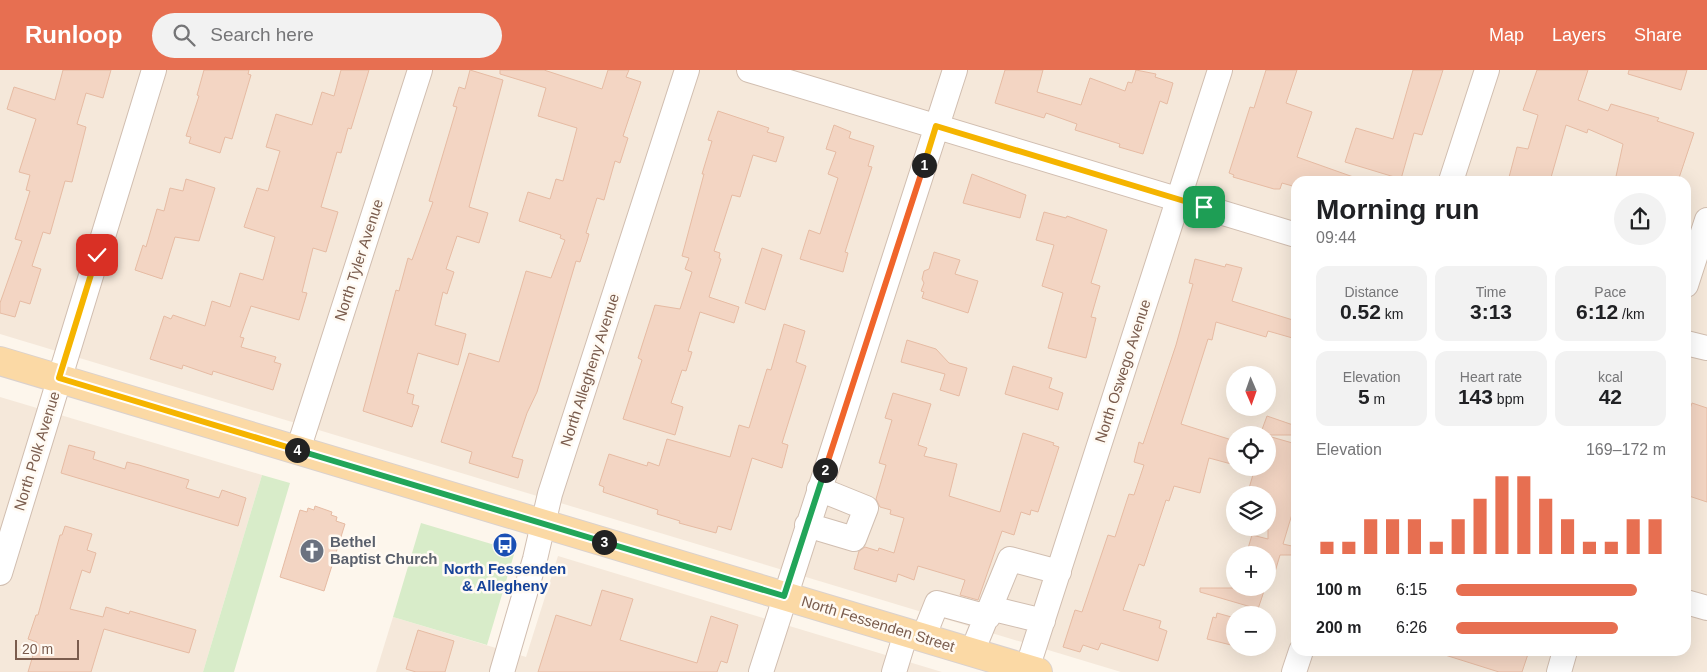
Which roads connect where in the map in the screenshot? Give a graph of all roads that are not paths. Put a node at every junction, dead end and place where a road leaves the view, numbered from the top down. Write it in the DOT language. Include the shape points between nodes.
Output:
graph roads {
  1 [pos="154,70"];
  2 [pos="420,70"];
  3 [pos="687,70"];
  4 [pos="749,70"];
  5 [pos="955,70"];
  6 [pos="1220,70"];
  7 [pos="1487,70"];
  8 [pos="936,126"];
  9 [pos="1454,176"];
  10 [pos="1178,199"];
  11 [pos="1707,220"];
  12 [pos="1291,233"];
  13 [pos="1691,270"];
  14 [pos="1691,344"];
  15 [pos="1707,348"];
  16 [pos="0,361"];
  17 [pos="59,378"];
  18 [pos="298,450"];
  19 [pos="819,489"];
  20 [pos="543,524"];
  21 [pos="807,524"];
  22 [pos="1058,572"];
  23 [pos="0,573"];
  24 [pos="784,596"];
  25 [pos="1691,603"];
  26 [pos="1707,608"];
  27 [pos="989,612"];
  28 [pos="1043,621"];
  29 [pos="915,635"];
  30 [pos="972,652"];
  31 [pos="1299,656"];
  32 [pos="1564,656"];
  33 [pos="1031,671"];
  34 [pos="502,672"];
  35 [pos="761,672"];
  36 [pos="894,672"];
  37 [pos="1294,672"];
  38 [pos="1559,672"];
  1 -- 17 [label="street, North Polk Avenue"];
  2 -- 18 [label="street, North Tyler Avenue"];
  3 -- 20 [label="street, North Allegheny Avenue"];
  4 -- 8 [label="street"];
  5 -- 8 [label="street"];
  6 -- 10 [label="street, North Oswego Avenue"];
  7 -- 9 [label="street"];
  8 -- 10 [label="street"];
  8 -- 19 [label="street"];
  10 -- 12 [label="street"];
  10 -- 22 [label="street, North Oswego Avenue"];
  11 -- 13 [label="street"];
  14 -- 15 [label="street"];
  16 -- 17 [label="main road, North Fessenden Street"];
  17 -- 18 [label="main road, North Fessenden Street"];
  17 -- 23 [label="street, North Polk Avenue"];
  18 -- 20 [label="main road, North Fessenden Street"];
  19 -- 21 [label="street"];
  19 -- 21 [label="street" via="866,508 854,539"];
  20 -- 24 [label="main road, North Fessenden Street"];
  20 -- 34 [label="street, North Allegheny Avenue"];
  21 -- 24 [label="street"];
  22 -- 27 [label="street" via="1010,559"];
  22 -- 28 [label="street, North Oswego Avenue"];
  24 -- 29 [label="main road, North Fessenden Street"];
  24 -- 35 [label="street"];
  25 -- 26 [label="street"];
  27 -- 28 [label="street"];
  27 -- 29 [label="street" via="937,603"];
  27 -- 30 [label="street"];
  28 -- 33 [label="street, North Oswego Avenue"];
  29 -- 30 [label="main road, North Fessenden Street"];
  29 -- 36 [label="street"];
  30 -- 33 [label="main road, North Fessenden Street"];
  31 -- 37 [label="street"];
  32 -- 38 [label="street"];
}
